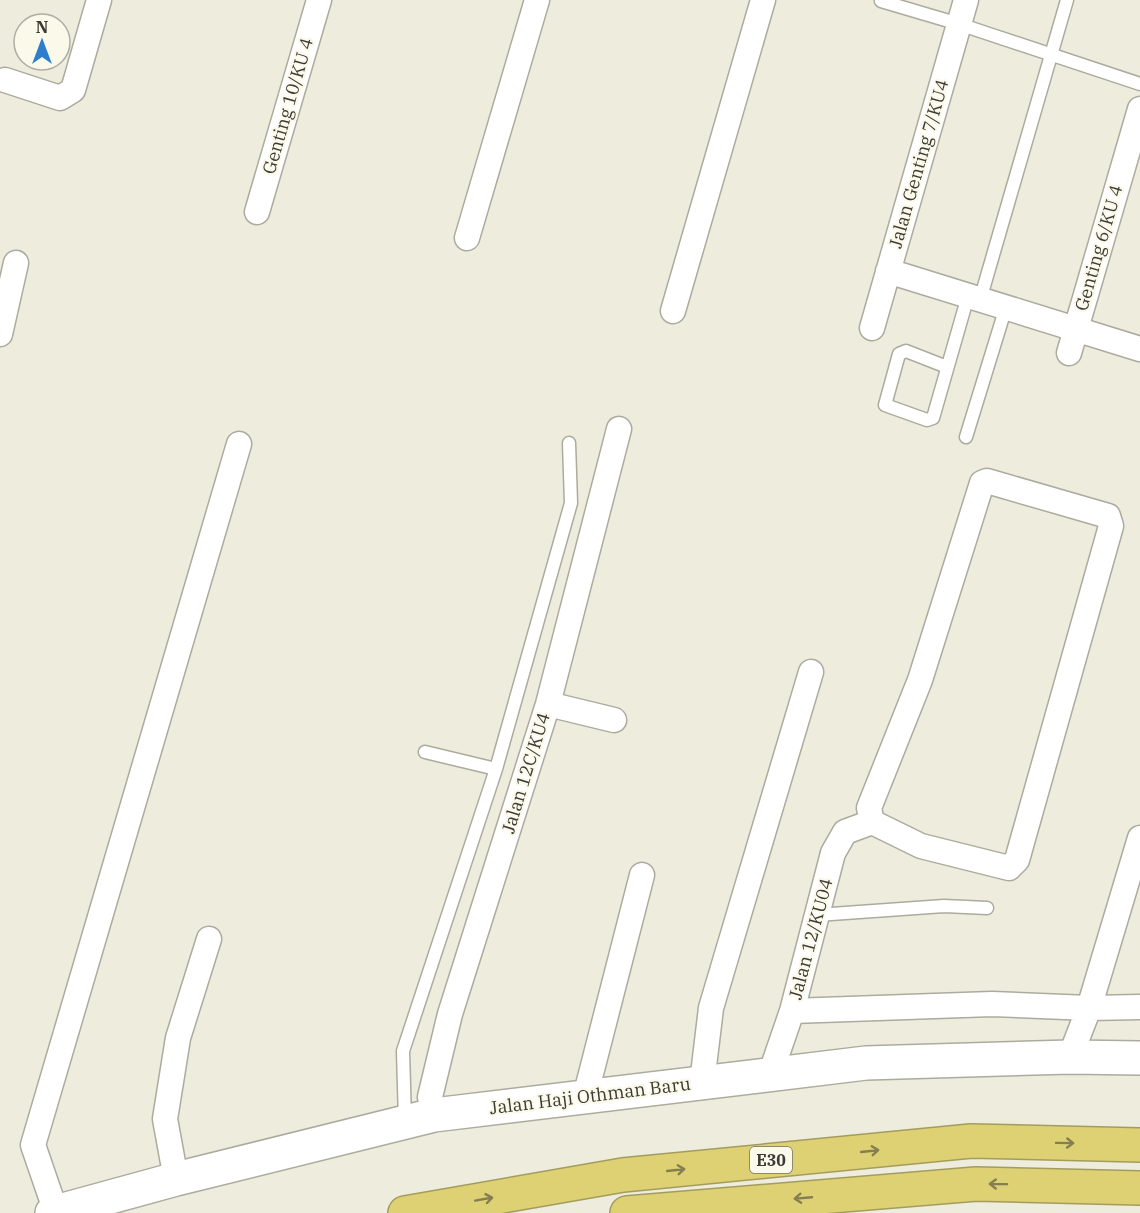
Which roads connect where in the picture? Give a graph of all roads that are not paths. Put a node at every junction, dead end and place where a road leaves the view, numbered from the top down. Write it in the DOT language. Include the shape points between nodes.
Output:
graph roads {
  1 [pos="99,0"];
  2 [pos="319,0"];
  3 [pos="537,0"];
  4 [pos="763,0"];
  5 [pos="966,0"];
  6 [pos="1067,0"];
  7 [pos="881,1"];
  8 [pos="959,24"];
  9 [pos="1051,54"];
  10 [pos="5,80"];
  11 [pos="1140,84"];
  12 [pos="1140,109"];
  13 [pos="256,212"];
  14 [pos="467,238"];
  15 [pos="16,264"];
  16 [pos="888,271"];
  17 [pos="974,298"];
  18 [pos="1006,308"];
  19 [pos="674,311"];
  20 [pos="872,328"];
  21 [pos="1076,329"];
  22 [pos="0,334"];
  23 [pos="1140,349"];
  24 [pos="1069,353"];
  25 [pos="947,367"];
  26 [pos="619,429"];
  27 [pos="966,437"];
  28 [pos="569,443"];
  29 [pos="239,444"];
  30 [pos="811,672"];
  31 [pos="548,704"];
  32 [pos="614,720"];
  33 [pos="425,752"];
  34 [pos="496,769"];
  35 [pos="872,822"];
  36 [pos="1140,838"];
  37 [pos="642,875"];
  38 [pos="987,908"];
  39 [pos="817,915"];
  40 [pos="208,939"];
  41 [pos="1140,1006"];
  42 [pos="1089,1008"];
  43 [pos="792,1011"];
  44 [pos="1070,1057"];
  45 [pos="1140,1058"];
  46 [pos="770,1075"];
  47 [pos="702,1083"];
  48 [pos="585,1097"];
  49 [pos="420,1118"];
  50 [pos="1140,1145"];
  51 [pos="176,1179"];
  52 [pos="1140,1188"];
  53 [pos="54,1212"];
  54 [pos="405,1213"];
  55 [pos="627,1213"];
  1 -- 10 [label="street" via="73,90 60,98"];
  2 -- 13 [label="street, Genting 10/KU 4"];
  3 -- 14 [label="street"];
  4 -- 19 [label="street"];
  5 -- 8 [label="street, Jalan Genting 7/KU4"];
  6 -- 9 [label="lane"];
  7 -- 8 [label="lane"];
  8 -- 9 [label="lane"];
  8 -- 16 [label="street, Jalan Genting 7/KU4"];
  9 -- 11 [label="lane"];
  9 -- 17 [label="lane"];
  12 -- 21 [label="street, Genting 6/KU 4"];
  15 -- 22 [label="street"];
  16 -- 17 [label="street"];
  16 -- 20 [label="street, Jalan Genting 7/KU4"];
  17 -- 18 [label="street"];
  17 -- 25 [label="lane"];
  18 -- 21 [label="street"];
  18 -- 27 [label="lane"];
  21 -- 23 [label="street"];
  21 -- 24 [label="street, Genting 6/KU 4"];
  25 -- 25 [label="lane" via="933,417 927,420 885,405 898,354 906,351"];
  26 -- 31 [label="street, Jalan 12C/KU4"];
  28 -- 34 [label="lane" via="571,503"];
  29 -- 53 [label="street" via="33,1145"];
  30 -- 47 [label="street" via="711,1008"];
  31 -- 32 [label="street"];
  31 -- 49 [label="street, Jalan 12C/KU4" via="450,1014 430,1097"];
  33 -- 34 [label="lane"];
  34 -- 49 [label="lane" via="403,1051"];
  35 -- 35 [label="street" via="869,808 920,680 982,483 987,481 1108,516 1111,526 1017,860 1009,868 921,846"];
  35 -- 39 [label="street, Jalan 12/KU04" via="845,832 833,852"];
  36 -- 42 [label="street"];
  37 -- 48 [label="street"];
  38 -- 39 [label="lane" via="944,906"];
  39 -- 43 [label="street, Jalan 12/KU04"];
  40 -- 51 [label="street" via="178,1038 165,1119"];
  41 -- 42 [label="street"];
  42 -- 43 [label="street" via="992,1004"];
  42 -- 44 [label="street"];
  43 -- 46 [label="street, Jalan 12/KU04"];
  44 -- 45 [label="street, Jalan Haji Othman Baru"];
  44 -- 46 [label="street, Jalan Haji Othman Baru" via="866,1063"];
  46 -- 47 [label="street, Jalan Haji Othman Baru"];
  47 -- 48 [label="street, Jalan Haji Othman Baru"];
  48 -- 49 [label="street, Jalan Haji Othman Baru"];
  49 -- 51 [label="street, Jalan Haji Othman Baru"];
  54 -- 50 [label="highway, E30, one-way" via="623,1175 971,1141"];
  51 -- 53 [label="street, Jalan Haji Othman Baru"];
  52 -- 55 [label="highway, E30, one-way" via="976,1184"];
}
